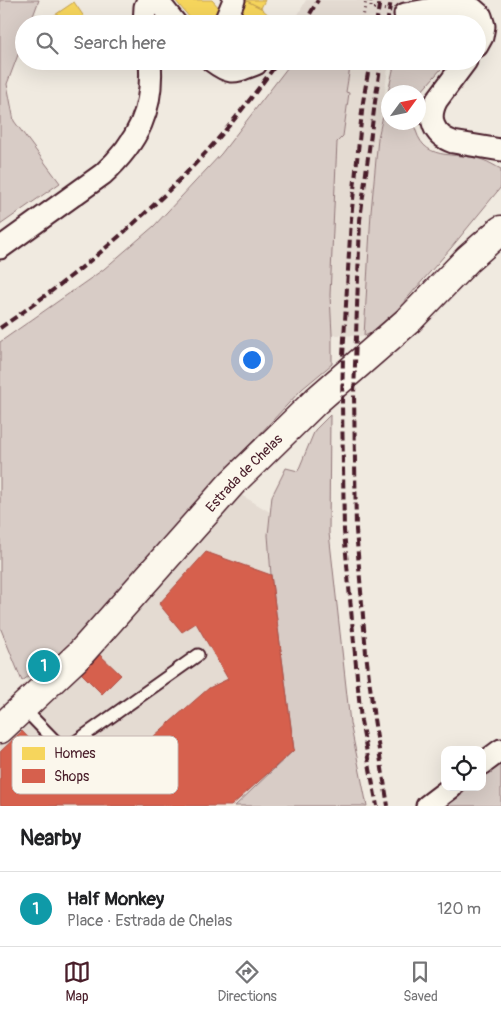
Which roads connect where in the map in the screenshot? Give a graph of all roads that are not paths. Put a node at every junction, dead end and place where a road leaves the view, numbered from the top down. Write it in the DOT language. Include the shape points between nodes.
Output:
graph roads {
  1 [pos="148,0"];
  2 [pos="157,0"];
  3 [pos="234,0"];
  4 [pos="405,14"];
  5 [pos="145,15"];
  6 [pos="169,15"];
  7 [pos="228,15"];
  8 [pos="480,15"];
  9 [pos="151,70"];
  10 [pos="226,70"];
  11 [pos="239,70"];
  12 [pos="459,70"];
  13 [pos="501,150"];
  14 [pos="501,230"];
  15 [pos="0,248"];
  16 [pos="198,655"];
  17 [pos="23,708"];
  18 [pos="0,729"];
  19 [pos="50,736"];
  20 [pos="84,736"];
  21 [pos="501,750"];
  22 [pos="486,761"];
  23 [pos="447,791"];
  24 [pos="427,806"];
  1 -- 5 [label="street"];
  2 -- 6 [label="street"];
  3 -- 7 [label="street"];
  4 -- 8 [label="street" via="464,6"];
  9 -- 15 [label="street" via="146,112 139,130 117,161"];
  10 -- 11 [label="street"];
  12 -- 13 [label="street" via="433,106 433,125 437,132 453,142"];
  14 -- 17 [label="main road, Estrada de Chelas" via="232,483 80,654"];
  16 -- 20 [label="lane"];
  17 -- 18 [label="main road, Estrada de Chelas"];
  17 -- 19 [label="lane"];
  21 -- 22 [label="street"];
  23 -- 24 [label="street"];
}
